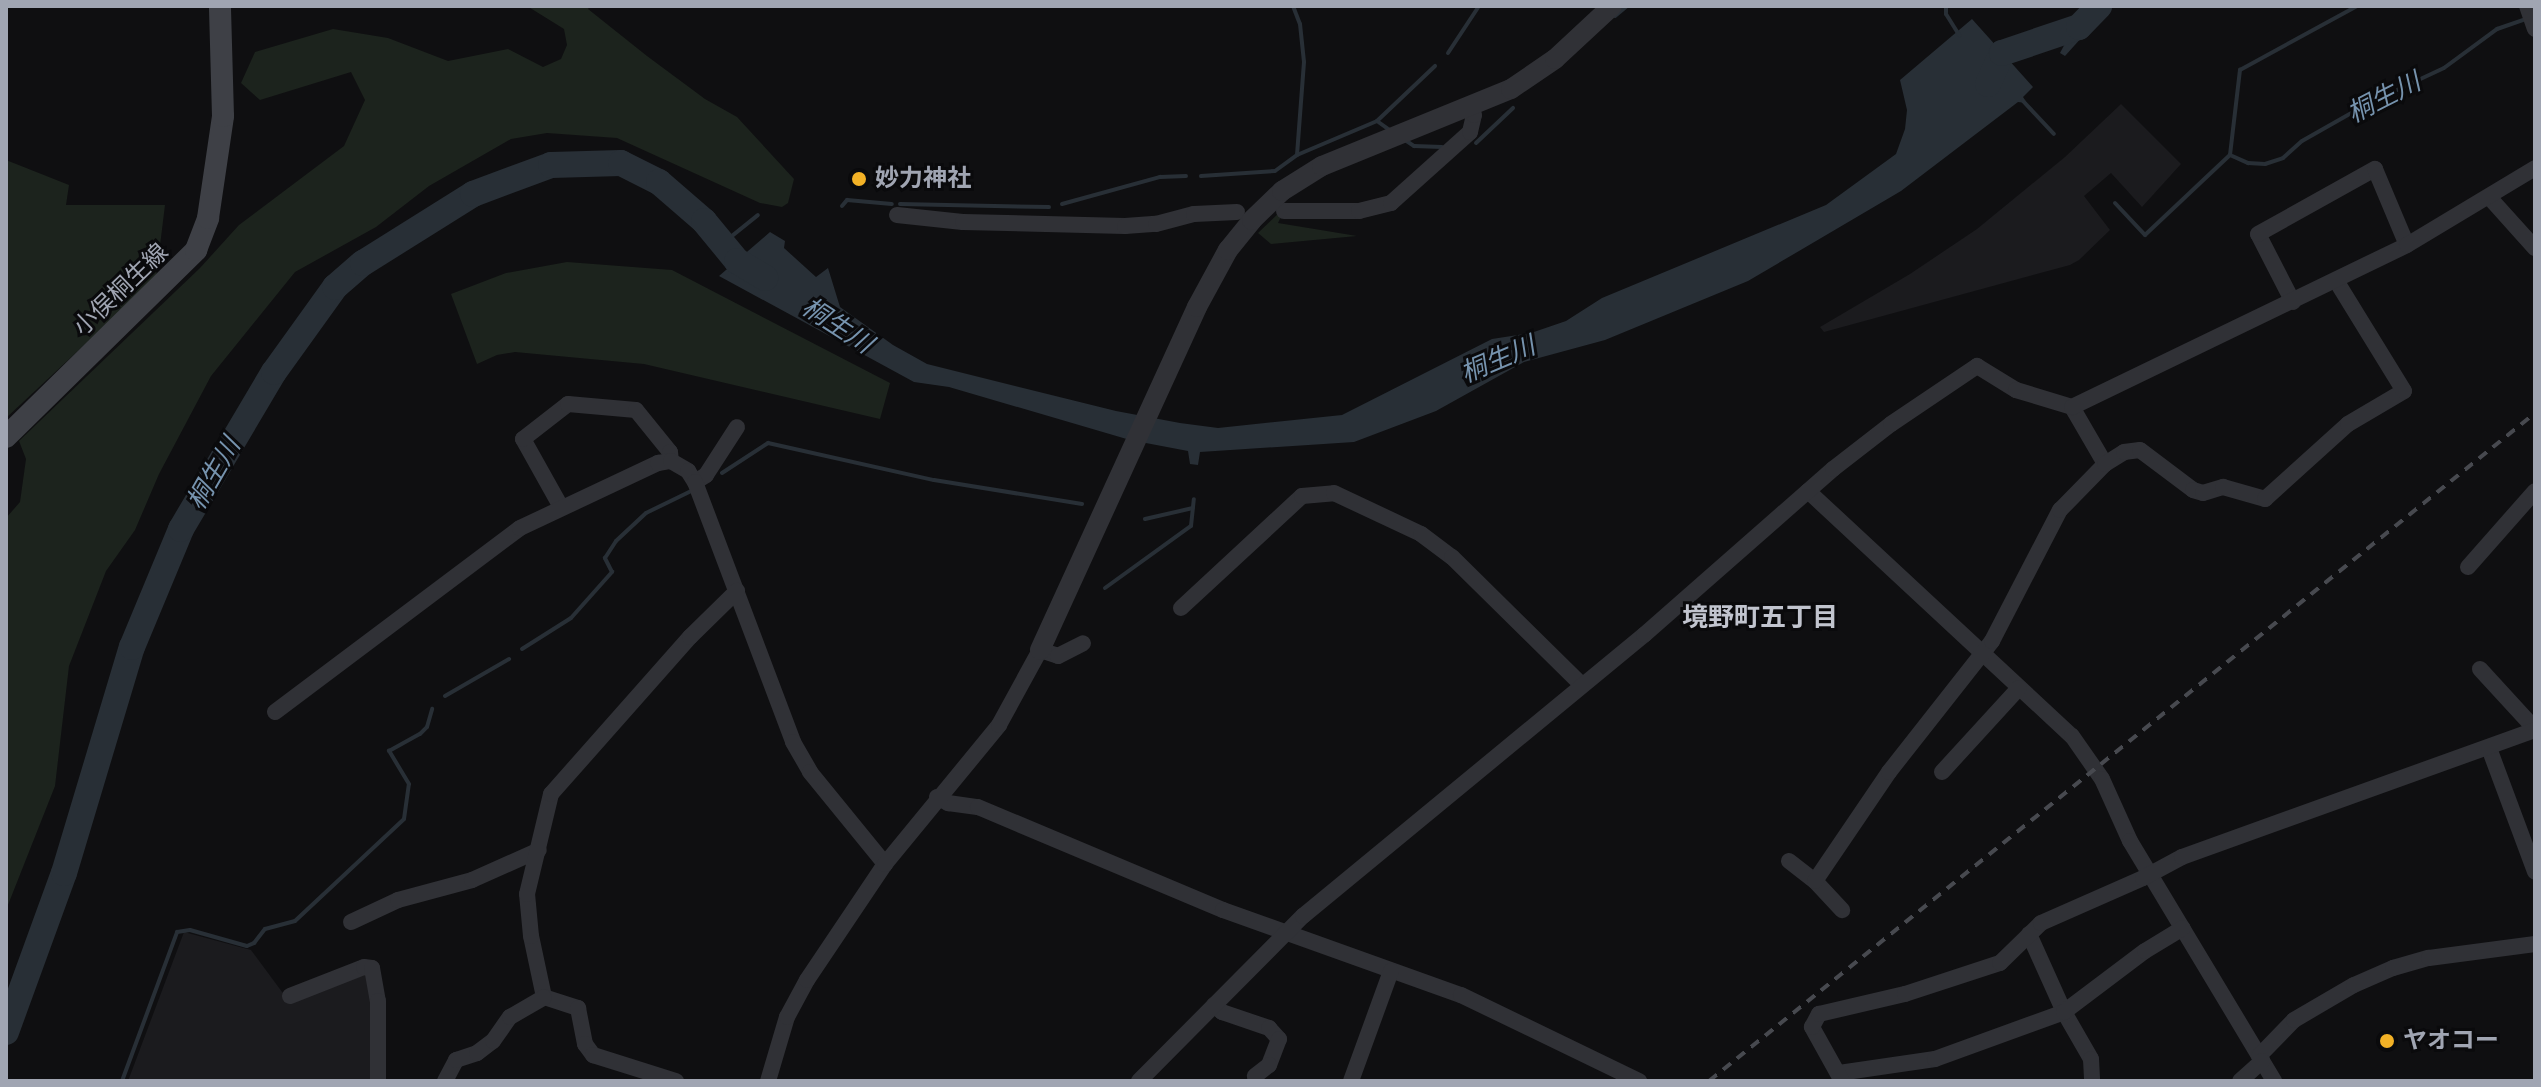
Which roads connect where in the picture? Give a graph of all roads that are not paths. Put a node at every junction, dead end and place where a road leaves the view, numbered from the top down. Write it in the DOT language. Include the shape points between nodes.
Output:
graph roads {
  1 [pos="220,6"];
  2 [pos="1612,6"];
  3 [pos="2527,6"];
  4 [pos="2535,29"];
  5 [pos="1471,105"];
  6 [pos="2535,168"];
  7 [pos="2489,197"];
  8 [pos="1284,211"];
  9 [pos="1237,212"];
  10 [pos="897,215"];
  11 [pos="2407,245"];
  12 [pos="2535,248"];
  13 [pos="2337,282"];
  14 [pos="2293,302"];
  15 [pos="2072,407"];
  16 [pos="737,427"];
  17 [pos="6,437"];
  18 [pos="671,461"];
  19 [pos="2105,464"];
  20 [pos="695,482"];
  21 [pos="1808,491"];
  22 [pos="2535,491"];
  23 [pos="561,507"];
  24 [pos="2468,567"];
  25 [pos="737,591"];
  26 [pos="1181,608"];
  27 [pos="1083,643"];
  28 [pos="1040,650"];
  29 [pos="1983,653"];
  30 [pos="2480,669"];
  31 [pos="1582,685"];
  32 [pos="2019,688"];
  33 [pos="275,712"];
  34 [pos="2535,730"];
  35 [pos="2489,748"];
  36 [pos="1942,772"];
  37 [pos="937,797"];
  38 [pos="539,850"];
  39 [pos="1789,861"];
  40 [pos="885,864"];
  41 [pos="2535,872"];
  42 [pos="2150,875"];
  43 [pos="1815,881"];
  44 [pos="1842,910"];
  45 [pos="351,922"];
  46 [pos="2183,928"];
  47 [pos="1287,933"];
  48 [pos="2029,934"];
  49 [pos="2535,944"];
  50 [pos="1391,971"];
  51 [pos="290,996"];
  52 [pos="544,997"];
  53 [pos="1214,1005"];
  54 [pos="2064,1012"];
  55 [pos="2261,1058"];
  56 [pos="609,1062"];
  57 [pos="1255,1076"];
  58 [pos="1840,1077"];
  59 [pos="378,1081"];
  60 [pos="445,1081"];
  61 [pos="606,1081"];
  62 [pos="676,1081"];
  63 [pos="768,1081"];
  64 [pos="1139,1081"];
  65 [pos="1351,1081"];
  66 [pos="1639,1081"];
  67 [pos="2092,1081"];
  68 [pos="2240,1081"];
  69 [pos="2274,1081"];
  1 -- 17 [label="main road, 小俣桐生線" via="223,116 208,218 196,250"];
  2 -- 5 [label="street" via="1532,76"];
  3 -- 4 [label="street"];
  5 -- 8 [label="street" via="1470,132 1391,203 1359,211"];
  5 -- 28 [label="street" via="1350,152 1303,177 1269,203 1228,250"];
  6 -- 7 [label="street"];
  7 -- 11 [label="street"];
  7 -- 12 [label="street"];
  9 -- 10 [label="street" via="1125,226"];
  11 -- 13 [label="street"];
  11 -- 14 [label="street" via="2375,169 2258,234"];
  13 -- 14 [label="street"];
  13 -- 19 [label="street" via="2404,391 2348,424 2272,496 2265,499 2223,487 2193,490 2140,450 2124,452"];
  14 -- 15 [label="street"];
  15 -- 19 [label="street"];
  15 -- 21 [label="street" via="2029,396 1977,366 1891,424"];
  16 -- 20 [label="street" via="706,475"];
  18 -- 20 [label="street"];
  18 -- 23 [label="street"];
  18 -- 23 [label="street" via="670,452 636,410 568,404 523,439"];
  19 -- 29 [label="street" via="2060,510"];
  20 -- 25 [label="street"];
  21 -- 29 [label="street"];
  21 -- 31 [label="street"];
  22 -- 24 [label="street"];
  23 -- 33 [label="street" via="520,528"];
  25 -- 38 [label="street" via="551,794"];
  25 -- 40 [label="street" via="799,753"];
  26 -- 31 [label="street" via="1302,496 1334,493 1421,534 1452,557"];
  27 -- 28 [label="street" via="1064,655"];
  28 -- 37 [label="street" via="999,725"];
  29 -- 32 [label="street"];
  29 -- 43 [label="street" via="1889,772"];
  30 -- 34 [label="street"];
  31 -- 47 [label="street"];
  32 -- 36 [label="street"];
  32 -- 42 [label="street" via="2084,752"];
  34 -- 35 [label="street"];
  35 -- 41 [label="street"];
  35 -- 42 [label="street" via="2182,857"];
  37 -- 40 [label="street"];
  37 -- 47 [label="street" via="978,807"];
  38 -- 45 [label="street" via="472,880 398,900"];
  38 -- 52 [label="street" via="527,894"];
  39 -- 43 [label="street"];
  40 -- 63 [label="street" via="787,1017"];
  42 -- 46 [label="street"];
  42 -- 48 [label="street" via="2058,914"];
  43 -- 44 [label="street"];
  46 -- 54 [label="street"];
  46 -- 55 [label="street"];
  47 -- 50 [label="street"];
  47 -- 53 [label="street"];
  48 -- 54 [label="street"];
  48 -- 58 [label="street" via="2000,963 1905,994 1819,1014 1812,1027"];
  49 -- 55 [label="street" via="2393,968 2294,1020"];
  50 -- 65 [label="street"];
  50 -- 66 [label="street" via="1461,995"];
  51 -- 59 [label="street" via="372,968 378,1001"];
  52 -- 56 [label="street" via="578,1008 586,1048"];
  52 -- 60 [label="street" via="510,1017 477,1053 456,1060"];
  53 -- 57 [label="street" via="1269,1028 1279,1039 1269,1065"];
  53 -- 64 [label="street"];
  54 -- 58 [label="street" via="1935,1059"];
  54 -- 67 [label="street" via="2091,1059"];
  55 -- 68 [label="street"];
  55 -- 69 [label="street"];
  56 -- 61 [label="street"];
  56 -- 62 [label="street"];
}
